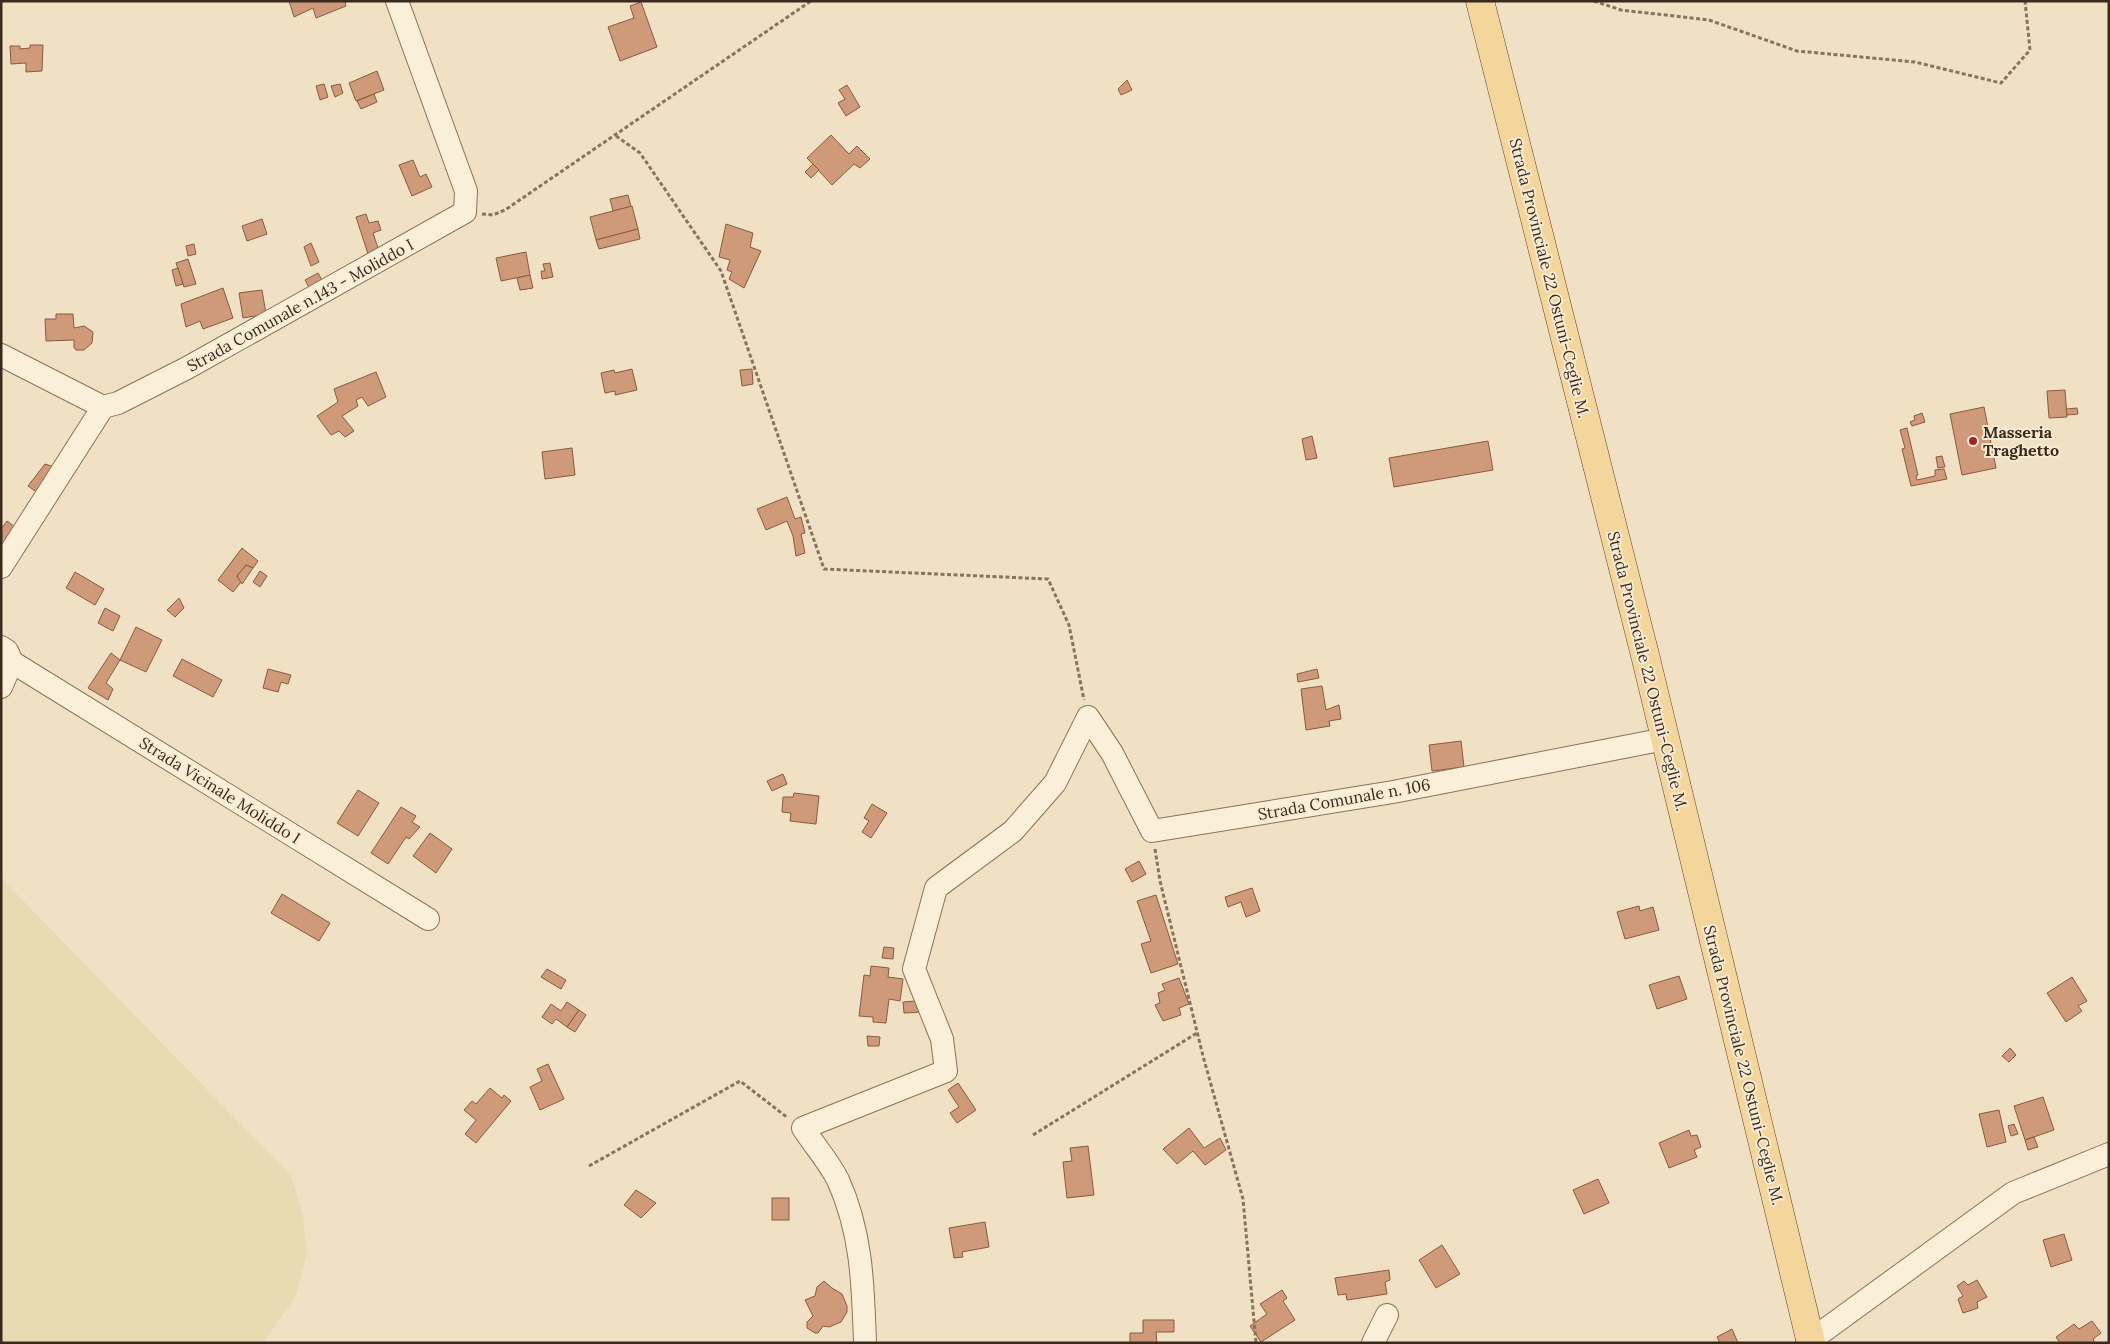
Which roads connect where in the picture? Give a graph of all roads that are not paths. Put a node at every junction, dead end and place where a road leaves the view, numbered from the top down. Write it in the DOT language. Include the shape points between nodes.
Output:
graph roads {
  1 [pos="397,1"];
  2 [pos="1480,1"];
  3 [pos="1,355"];
  4 [pos="103,407"];
  5 [pos="1,567"];
  6 [pos="7,655"];
  7 [pos="1,687"];
  8 [pos="1665,738"];
  9 [pos="428,919"];
  10 [pos="2109,1154"];
  11 [pos="1387,1315"];
  12 [pos="1810,1342"];
  13 [pos="865,1343"];
  14 [pos="1374,1343"];
  1 -- 4 [label="street, Strada Comunale n.143 - Moliddo I" via="466,191 465,212 187,368 118,404"];
  2 -- 8 [label="main road, Strada Provinciale 22 Ostuni-Ceglie M."];
  3 -- 4 [label="street"];
  4 -- 5 [label="street"];
  6 -- 7 [label="street"];
  6 -- 9 [label="street, Strada Vicinale Moliddo I"];
  8 -- 12 [label="main road, Strada Provinciale 22 Ostuni-Ceglie M."];
  8 -- 13 [label="street, Strada Comunale n. 106" via="1393,792 1152,831 1112,753 1088,717 1055,783 1014,831 936,888 914,969 942,1040 946,1072 803,1128 837,1178 853,1223 862,1266"];
  10 -- 12 [label="street" via="2013,1193"];
  11 -- 14 [label="street"];
}
